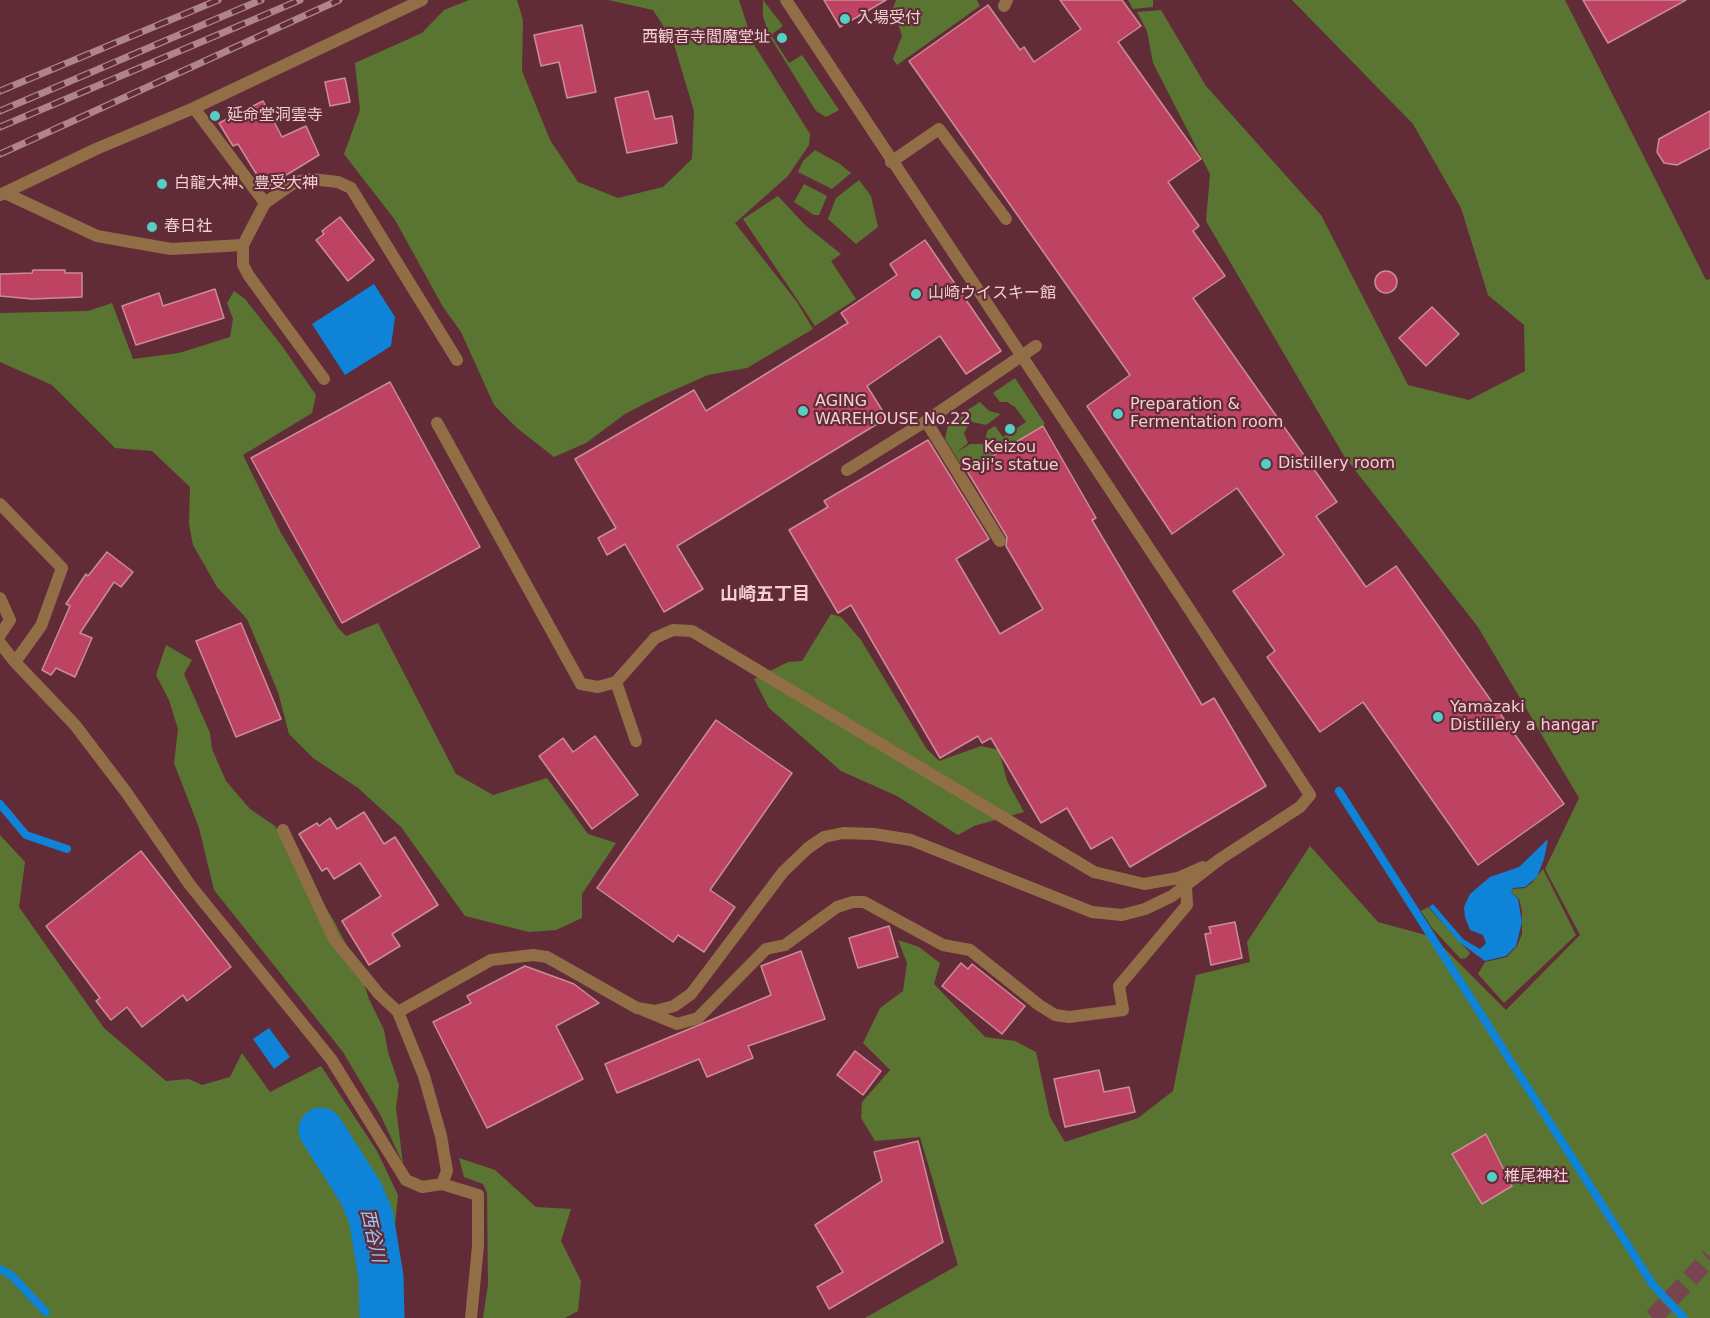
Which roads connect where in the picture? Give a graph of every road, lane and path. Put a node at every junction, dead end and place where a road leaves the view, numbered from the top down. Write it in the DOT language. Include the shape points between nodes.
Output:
graph roads {
  1 [pos="422,0"];
  2 [pos="786,0"];
  3 [pos="194,108"];
  4 [pos="891,162"];
  5 [pos="3,194"];
  6 [pos="265,203"];
  7 [pos="1006,219"];
  8 [pos="243,245"];
  9 [pos="1036,346"];
  10 [pos="1021,357"];
  11 [pos="457,360"];
  12 [pos="324,379"];
  13 [pos="926,421"];
  14 [pos="437,423"];
  15 [pos="847,470"];
  16 [pos="0,504"];
  17 [pos="1000,541"];
  18 [pos="0,598"];
  19 [pos="0,635"];
  20 [pos="0,643"];
  21 [pos="15,662"];
  22 [pos="616,682"];
  23 [pos="636,741"];
  24 [pos="283,830"];
  25 [pos="1220,859"];
  26 [pos="1186,886"];
  27 [pos="637,1008"];
  28 [pos="398,1012"];
  29 [pos="442,1184"];
  30 [pos="471,1318"];
  1 -- 3 [label="street"];
  2 -- 4 [label="street"];
  3 -- 5 [label="street"];
  3 -- 6 [label="street"];
  4 -- 7 [label="street" via="939,129"];
  4 -- 10 [label="street"];
  5 -- 8 [label="street" via="98,236 171,249"];
  6 -- 8 [label="street"];
  6 -- 11 [label="street" via="295,182 311,179 351,188"];
  8 -- 12 [label="street" via="243,265 249,276"];
  9 -- 10 [label="street"];
  10 -- 13 [label="street"];
  10 -- 25 [label="street" via="1310,795 1300,807"];
  13 -- 15 [label="street"];
  13 -- 17 [label="street"];
  14 -- 22 [label="street" via="581,684 598,687"];
  16 -- 21 [label="street" via="62,568 41,626"];
  18 -- 19 [label="street" via="10,620"];
  20 -- 21 [label="street"];
  21 -- 29 [label="street" via="75,725 190,885 331,1059 406,1180 422,1187"];
  22 -- 23 [label="street"];
  22 -- 25 [label="street" via="655,638 673,630 692,631 1094,872 1144,884 1178,878"];
  24 -- 28 [label="street" via="334,939"];
  25 -- 26 [label="street"];
  26 -- 27 [label="street" via="1145,909 1122,915 1092,912 911,840 874,834 824,837 783,872 691,993 674,1006 655,1011"];
  26 -- 27 [label="street" via="1187,905 1119,986 1123,1010 1069,1017 1055,1015 970,950 943,945 864,902 837,907 785,945 766,950 698,1018 677,1024"];
  27 -- 28 [label="street" via="547,957 533,955 491,960"];
  28 -- 29 [label="street" via="424,1076 441,1136 447,1171"];
  29 -- 30 [label="street" via="478,1195"];
}
